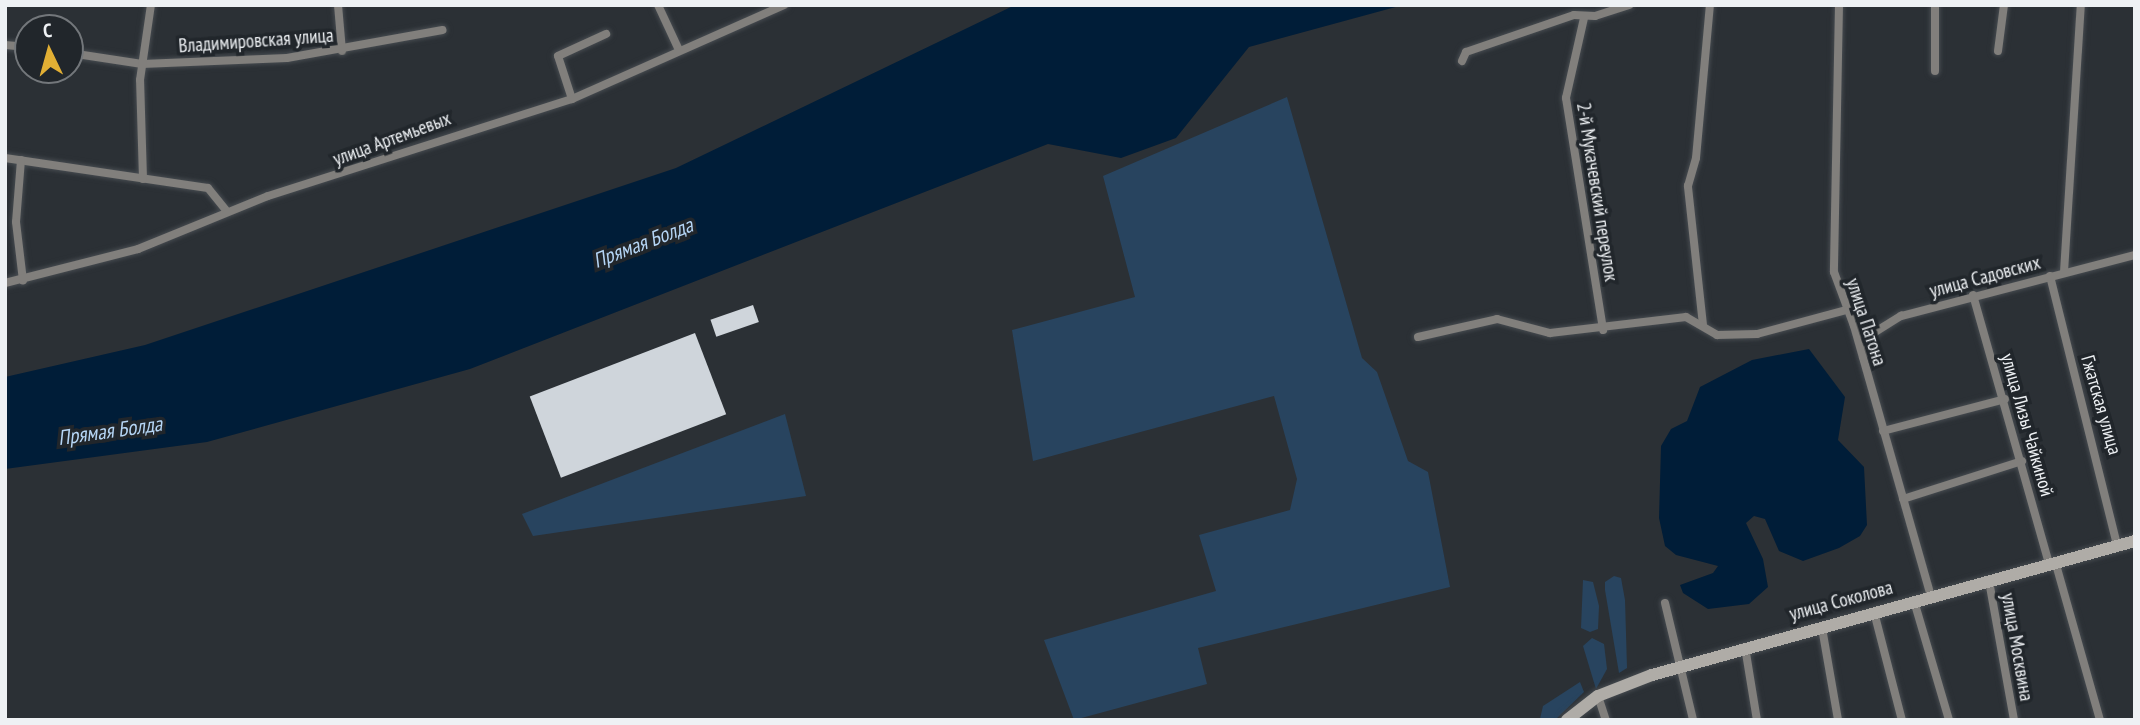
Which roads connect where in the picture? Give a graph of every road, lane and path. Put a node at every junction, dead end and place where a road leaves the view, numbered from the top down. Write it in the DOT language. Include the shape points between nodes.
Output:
graph roads {
  1 [pos="151,5"];
  2 [pos="338,5"];
  3 [pos="658,5"];
  4 [pos="784,5"];
  5 [pos="1629,5"];
  6 [pos="1710,5"];
  7 [pos="1839,5"];
  8 [pos="1935,5"];
  9 [pos="2004,5"];
  10 [pos="2081,5"];
  11 [pos="1584,18"];
  12 [pos="443,30"];
  13 [pos="606,34"];
  14 [pos="679,50"];
  15 [pos="342,51"];
  16 [pos="1998,51"];
  17 [pos="84,55"];
  18 [pos="1462,61"];
  19 [pos="142,64"];
  20 [pos="1935,71"];
  21 [pos="572,99"];
  22 [pos="5,158"];
  23 [pos="21,160"];
  24 [pos="143,179"];
  25 [pos="226,210"];
  26 [pos="5,230"];
  27 [pos="16,231"];
  28 [pos="2135,255"];
  29 [pos="2064,272"];
  30 [pos="2050,276"];
  31 [pos="23,281"];
  32 [pos="5,283"];
  33 [pos="1973,295"];
  34 [pos="1846,310"];
  35 [pos="1703,325"];
  36 [pos="1603,330"];
  37 [pos="1418,337"];
  38 [pos="1863,357"];
  39 [pos="2005,399"];
  40 [pos="1883,431"];
  41 [pos="2022,461"];
  42 [pos="1903,499"];
  43 [pos="2135,541"];
  44 [pos="2118,545"];
  45 [pos="2052,562"];
  46 [pos="1989,580"];
  47 [pos="1931,597"];
  48 [pos="1914,601"];
  49 [pos="1665,603"];
  50 [pos="1874,612"];
  51 [pos="1822,628"];
  52 [pos="1744,646"];
  53 [pos="1683,665"];
  54 [pos="1598,696"];
  55 [pos="1567,720"];
  56 [pos="1606,720"];
  57 [pos="1693,720"];
  58 [pos="1757,720"];
  59 [pos="1838,720"];
  60 [pos="1902,720"];
  61 [pos="1949,720"];
  62 [pos="2014,720"];
  63 [pos="2100,720"];
  1 -- 19 [label="street"];
  2 -- 15 [label="street"];
  3 -- 14 [label="street"];
  4 -- 14 [label="street, улица Артемьевых"];
  5 -- 11 [label="street"];
  6 -- 35 [label="street" via="1696,158 1688,186"];
  7 -- 34 [label="street, улица Патона" via="1834,272"];
  8 -- 20 [label="street"];
  9 -- 16 [label="street"];
  10 -- 29 [label="street"];
  11 -- 18 [label="street" via="1574,15 1466,52"];
  11 -- 36 [label="street, 2-й Мукачевский переулок" via="1566,98"];
  12 -- 15 [label="street, Владимировская улица"];
  13 -- 21 [label="street" via="558,55"];
  14 -- 21 [label="street, улица Артемьевых"];
  15 -- 19 [label="street, Владимировская улица"];
  17 -- 19 [label="street, Владимировская улица"];
  19 -- 24 [label="street"];
  21 -- 25 [label="street, улица Артемьевых"];
  22 -- 23 [label="street"];
  23 -- 24 [label="street"];
  23 -- 27 [label="street"];
  24 -- 25 [label="street" via="208,188"];
  25 -- 31 [label="street, улица Артемьевых" via="138,248"];
  26 -- 27 [label="street"];
  27 -- 31 [label="street"];
  28 -- 29 [label="street, улица Садовских"];
  29 -- 30 [label="street, улица Садовских"];
  30 -- 33 [label="street, улица Садовских"];
  30 -- 44 [label="street, Гжатская улица"];
  31 -- 32 [label="street, улица Артемьевых"];
  33 -- 38 [label="street, улица Садовских" via="1901,316 1875,332"];
  33 -- 39 [label="street, улица Лизы Чайкиной"];
  34 -- 35 [label="street" via="1757,334 1717,335"];
  34 -- 38 [label="street, улица Патона"];
  35 -- 36 [label="street" via="1686,317"];
  36 -- 37 [label="street" via="1550,332 1497,319"];
  38 -- 40 [label="street, улица Патона"];
  39 -- 40 [label="street"];
  39 -- 41 [label="street, улица Лизы Чайкиной"];
  40 -- 42 [label="street, улица Патона"];
  41 -- 42 [label="street"];
  41 -- 45 [label="street, улица Лизы Чайкиной"];
  42 -- 47 [label="street, улица Патона"];
  43 -- 44 [label="main road, улица Соколова"];
  44 -- 45 [label="main road, улица Соколова"];
  45 -- 46 [label="main road, улица Соколова"];
  45 -- 63 [label="street, улица Лизы Чайкиной"];
  46 -- 47 [label="main road, улица Соколова"];
  46 -- 62 [label="street, улица Москвина"];
  47 -- 48 [label="main road, улица Соколова"];
  48 -- 50 [label="main road, улица Соколова"];
  48 -- 61 [label="street"];
  49 -- 53 [label="street"];
  50 -- 51 [label="main road, улица Соколова"];
  50 -- 60 [label="street"];
  51 -- 52 [label="main road, улица Соколова"];
  51 -- 59 [label="street"];
  52 -- 53 [label="main road, улица Соколова"];
  52 -- 58 [label="street"];
  53 -- 54 [label="main road, улица Соколова"];
  53 -- 57 [label="street"];
  54 -- 55 [label="main road, улица Соколова"];
  54 -- 56 [label="street"];
}
